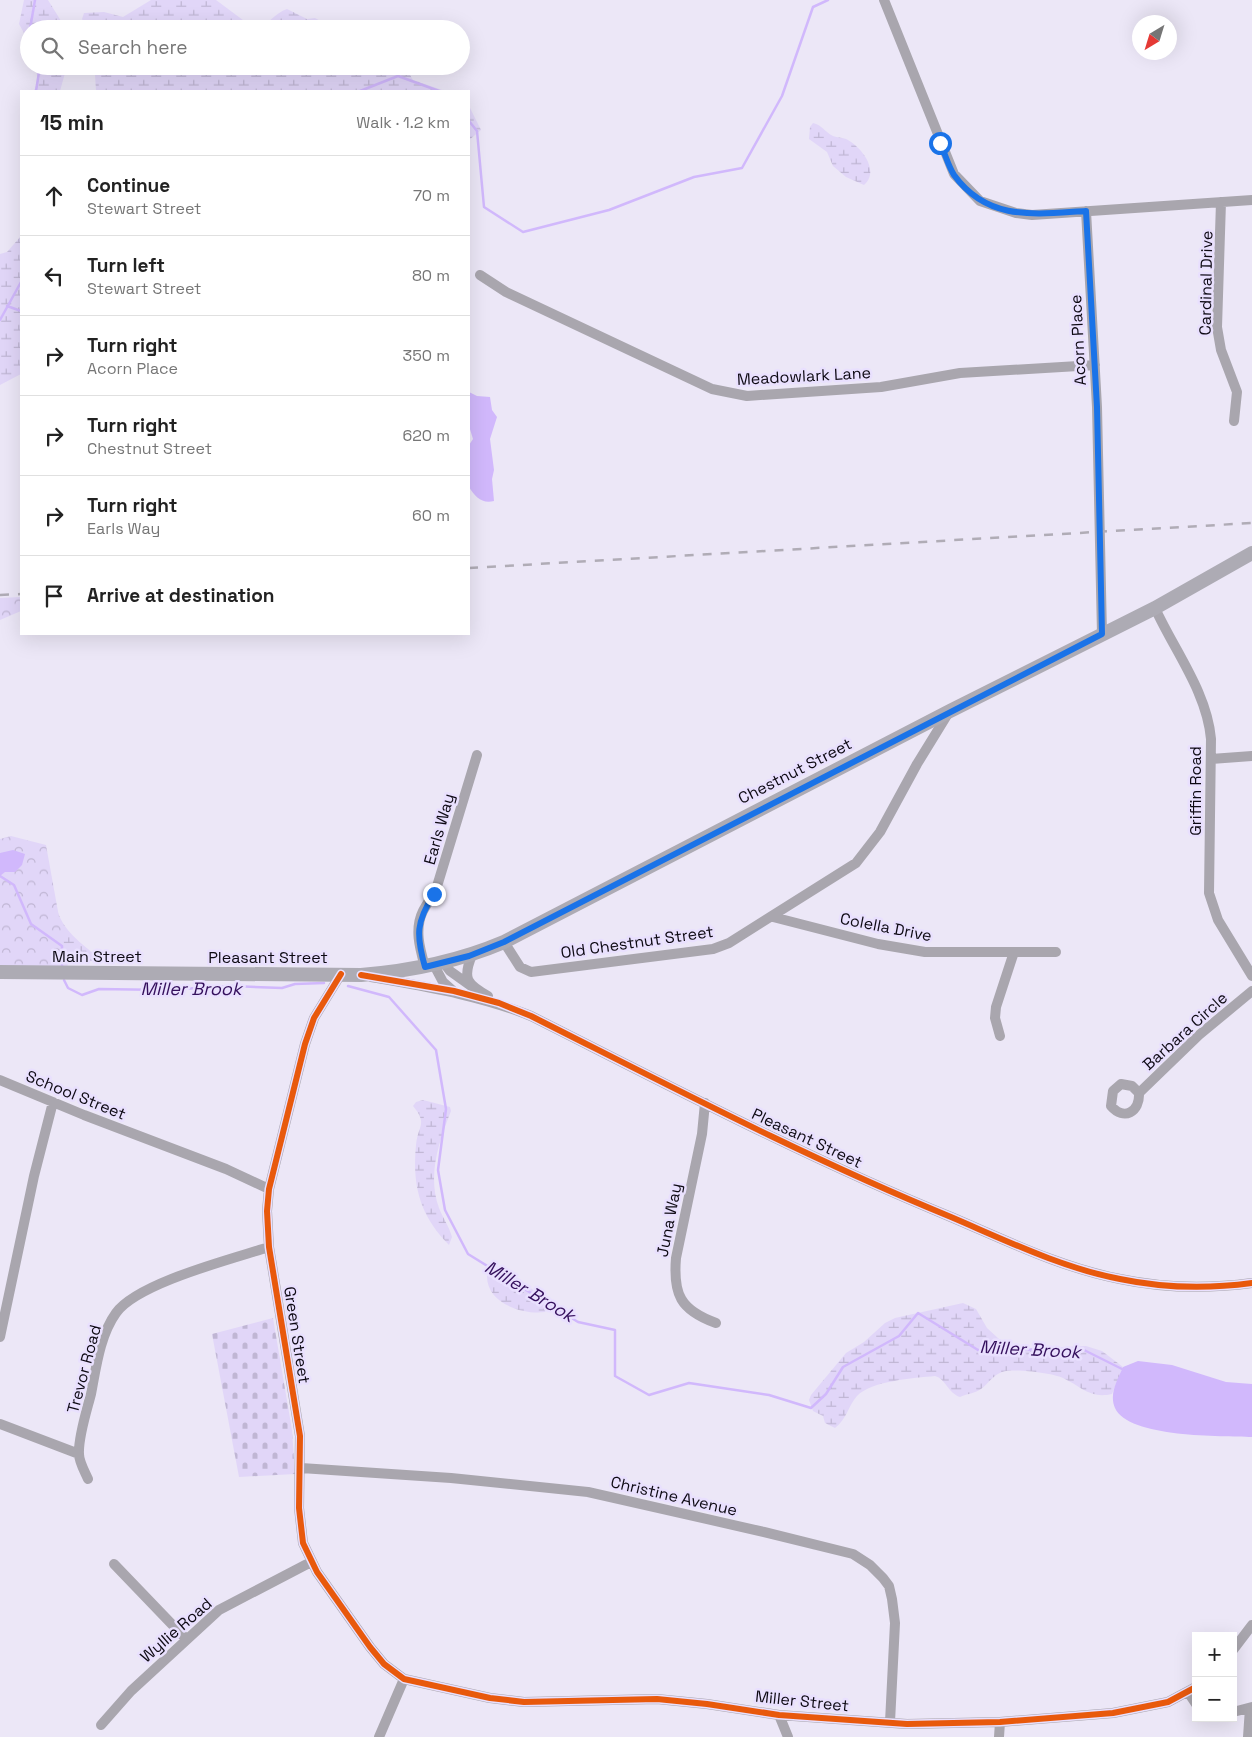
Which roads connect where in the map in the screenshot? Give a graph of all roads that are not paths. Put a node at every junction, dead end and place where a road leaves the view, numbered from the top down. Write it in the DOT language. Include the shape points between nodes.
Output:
graph roads {
  1 [pos="884,0"];
  2 [pos="1252,200"];
  3 [pos="1221,202"];
  4 [pos="1086,211"];
  5 [pos="480,275"];
  6 [pos="1095,365"];
  7 [pos="1234,421"];
  8 [pos="1252,553"];
  9 [pos="1155,608"];
  10 [pos="1102,634"];
  11 [pos="950,711"];
  12 [pos="477,755"];
  13 [pos="1252,756"];
  14 [pos="1211,759"];
  15 [pos="773,917"];
  16 [pos="504,942"];
  17 [pos="1014,952"];
  18 [pos="1056,952"];
  19 [pos="472,955"];
  20 [pos="434,965"];
  21 [pos="0,972"];
  22 [pos="194,974"];
  23 [pos="341,974"];
  24 [pos="362,975"];
  25 [pos="1252,976"];
  26 [pos="474,988"];
  27 [pos="454,991"];
  28 [pos="1252,991"];
  29 [pos="500,1003"];
  30 [pos="1000,1036"];
  31 [pos="0,1080"];
  32 [pos="1139,1093"];
  33 [pos="53,1102"];
  34 [pos="705,1103"];
  35 [pos="269,1188"];
  36 [pos="269,1247"];
  37 [pos="1252,1283"];
  38 [pos="716,1323"];
  39 [pos="0,1337"];
  40 [pos="0,1424"];
  41 [pos="79,1454"];
  42 [pos="301,1468"];
  43 [pos="88,1479"];
  44 [pos="311,1562"];
  45 [pos="114,1564"];
  46 [pos="1252,1625"];
  47 [pos="186,1639"];
  48 [pos="1237,1645"];
  49 [pos="404,1679"];
  50 [pos="1192,1689"];
  51 [pos="1251,1707"];
  52 [pos="1237,1711"];
  53 [pos="779,1715"];
  54 [pos="890,1722"];
  55 [pos="1000,1722"];
  56 [pos="101,1725"];
  57 [pos="379,1737"];
  58 [pos="788,1737"];
  59 [pos="999,1737"];
  60 [pos="1248,1737"];
  1 -- 4 [label="street" via="940,143 962,184 980,201 1016,213"];
  2 -- 3 [label="street"];
  3 -- 4 [label="street"];
  3 -- 7 [label="street, Cardinal Drive" via="1217,327 1221,350 1237,392"];
  4 -- 6 [label="street, Acorn Place"];
  5 -- 6 [label="street, Meadowlark Lane" via="515,296 712,389 731,394 746,396 864,389 951,374"];
  6 -- 10 [label="street, Acorn Place"];
  8 -- 9 [label="main road, Chestnut Street"];
  9 -- 10 [label="main road, Chestnut Street"];
  9 -- 14 [label="street, Griffin Road" via="1204,706 1210,727"];
  10 -- 11 [label="main road, Chestnut Street"];
  11 -- 15 [label="street, Old Chestnut Street" via="868,850 856,863"];
  11 -- 16 [label="main road, Chestnut Street"];
  12 -- 20 [label="street, Earls Way" via="438,883 419,924 418,930"];
  13 -- 14 [label="street"];
  14 -- 25 [label="street, Griffin Road" via="1209,893 1225,935"];
  15 -- 16 [label="street, Old Chestnut Street" via="713,949 531,972 520,967"];
  15 -- 17 [label="street, Colella Drive" via="878,944 925,952"];
  16 -- 19 [label="main road, Chestnut Street"];
  17 -- 18 [label="street, Colella Drive"];
  17 -- 30 [label="street" via="996,1007"];
  19 -- 20 [label="main road, Chestnut Street"];
  19 -- 26 [label="street" via="465,972"];
  20 -- 24 [label="main road, Chestnut Street"];
  20 -- 26 [label="street, Pleasant Street"];
  20 -- 27 [label="street" via="443,982"];
  21 -- 22 [label="main road, Main Street"];
  22 -- 23 [label="main road, Pleasant Street"];
  23 -- 24 [label="main road, Chestnut Street"];
  23 -- 35 [label="street, Green Street" via="314,1018"];
  24 -- 27 [label="street, Pleasant Street"];
  26 -- 29 [label="street, Pleasant Street"];
  27 -- 29 [label="street, Pleasant Street"];
  28 -- 32 [label="street, Barbara Circle" via="1199,1035"];
  29 -- 34 [label="street, Pleasant Street"];
  31 -- 33 [label="street, School Street"];
  33 -- 35 [label="street, School Street"];
  33 -- 39 [label="street"];
  34 -- 37 [label="street, Pleasant Street" via="898,1195 1089,1272 1120,1280 1180,1287"];
  34 -- 38 [label="street, Juna Way" via="675,1276 680,1299 699,1317"];
  35 -- 36 [label="street, Green Street" via="266,1211"];
  36 -- 41 [label="street, Trevor Road" via="156,1287 120,1308 108,1328 97,1363"];
  36 -- 42 [label="street, Green Street" via="300,1436"];
  40 -- 41 [label="street"];
  41 -- 43 [label="street"];
  42 -- 44 [label="street, Green Street" via="300,1523 303,1544"];
  42 -- 54 [label="street, Christine Avenue" via="396,1473 588,1492 853,1554 883,1578 892,1599 895,1624"];
  44 -- 47 [label="street, Wyllie Road" via="219,1610"];
  44 -- 49 [label="street, Green Street" via="370,1647 384,1664"];
  45 -- 47 [label="street"];
  46 -- 48 [label="street"];
  47 -- 56 [label="street, Wyllie Road" via="131,1691"];
  49 -- 53 [label="street, Miller Street" via="524,1702 657,1699"];
  49 -- 57 [label="street"];
  50 -- 55 [label="street, Miller Street" via="1168,1702 1139,1709"];
  51 -- 52 [label="street"];
  51 -- 60 [label="street"];
  53 -- 54 [label="street, Miller Street"];
  53 -- 58 [label="street"];
  54 -- 55 [label="street, Miller Street"];
  55 -- 59 [label="street"];
}
